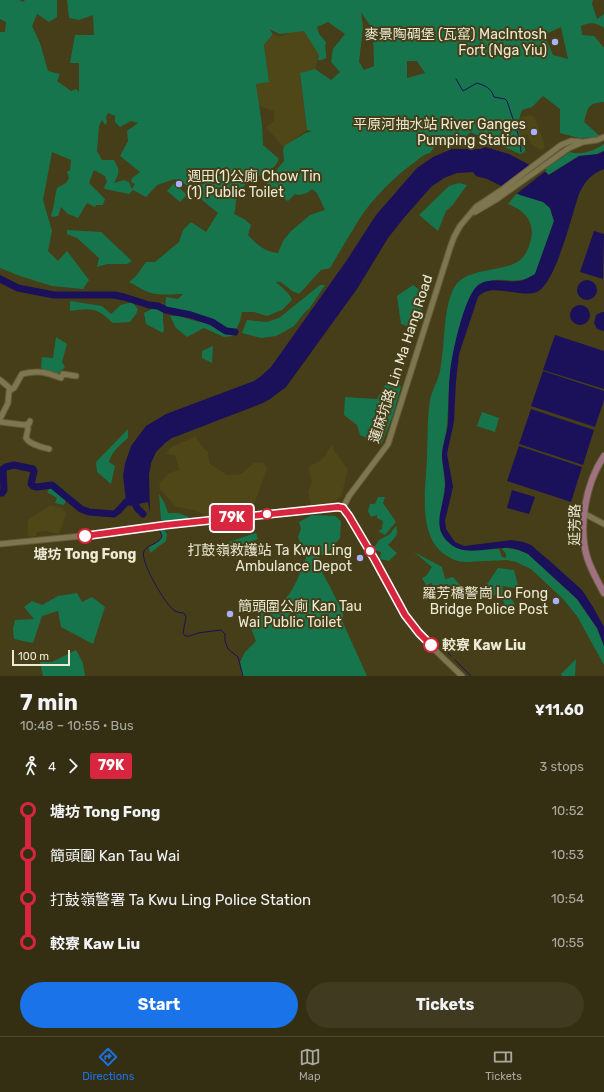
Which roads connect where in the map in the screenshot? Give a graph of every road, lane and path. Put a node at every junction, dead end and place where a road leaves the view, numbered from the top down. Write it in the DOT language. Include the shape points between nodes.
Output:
graph roads {
  1 [pos="604,137"];
  2 [pos="582,142"];
  3 [pos="505,191"];
  4 [pos="76,376"];
  5 [pos="0,380"];
  6 [pos="11,389"];
  7 [pos="0,419"];
  8 [pos="0,422"];
  9 [pos="49,449"];
  10 [pos="604,456"];
  11 [pos="343,508"];
  12 [pos="584,514"];
  13 [pos="604,524"];
  14 [pos="0,544"];
  15 [pos="604,594"];
  16 [pos="462,676"];
  1 -- 2 [label="street, 蓮麻坑路 Lin Ma Hang Road"];
  2 -- 3 [label="street, 蓮麻坑路 Lin Ma Hang Road"];
  2 -- 3 [label="street, 蓮麻坑路 Lin Ma Hang Road" via="564,142"];
  3 -- 11 [label="street, 蓮麻坑路 Lin Ma Hang Road" via="467,217 454,237 388,444"];
  4 -- 6 [label="street" via="63,374 61,378 43,372 31,372 22,374"];
  5 -- 6 [label="street"];
  6 -- 7 [label="street" via="8,403"];
  8 -- 9 [label="street" via="15,425 29,423 27,440"];
  10 -- 12 [label="main road, 延芳路" via="591,482"];
  11 -- 14 [label="street" via="317,508"];
  11 -- 16 [label="street" via="370,551 400,608 419,633"];
  12 -- 13 [label="street"];
  12 -- 15 [label="main road, 延芳路" via="587,557"];
}
